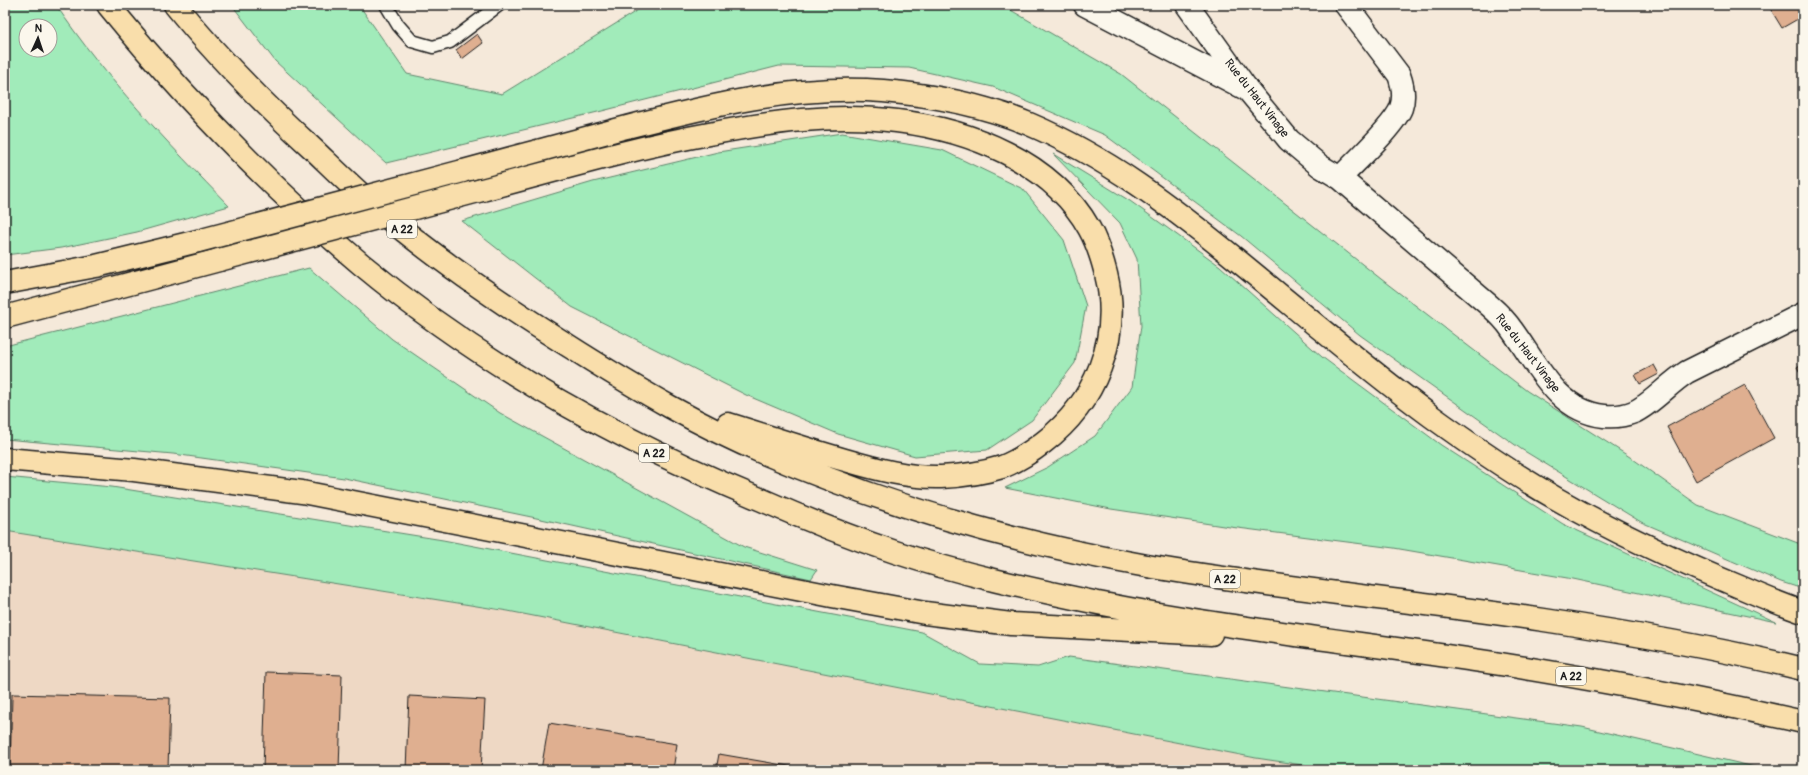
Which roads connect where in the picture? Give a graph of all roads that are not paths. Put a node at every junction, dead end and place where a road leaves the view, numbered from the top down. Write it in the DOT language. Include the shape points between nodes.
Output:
graph roads {
  1 [pos="108,5"];
  2 [pos="175,5"];
  3 [pos="386,5"];
  4 [pos="499,5"];
  5 [pos="1085,5"];
  6 [pos="1187,5"];
  7 [pos="1346,5"];
  8 [pos="1247,89"];
  9 [pos="1340,178"];
  10 [pos="5,283"];
  11 [pos="1803,314"];
  12 [pos="5,317"];
  13 [pos="668,406"];
  14 [pos="5,459"];
  15 [pos="1803,612"];
  16 [pos="1337,641"];
  17 [pos="1803,669"];
  18 [pos="1803,722"];
  1 -- 16 [label="highway, A 22" via="161,69 217,128 363,265 486,356 630,441 777,507 864,541 938,565 1101,603"];
  2 -- 13 [label="highway, A 22" via="244,83 378,210 464,276 533,324"];
  3 -- 4 [label="lane" via="412,41 433,47 450,42"];
  5 -- 8 [label="street"];
  6 -- 8 [label="street, Rue du Haut Vinage"];
  7 -- 9 [label="street" via="1399,75 1403,95 1401,108 1394,120"];
  8 -- 9 [label="street, Rue du Haut Vinage" via="1289,140 1320,166"];
  9 -- 11 [label="street, Rue du Haut Vinage" via="1503,317 1556,392 1576,407 1596,415 1621,416 1634,412 1647,405 1674,380 1687,372"];
  10 -- 15 [label="highway, bridge" via="96,266 198,241 677,114 770,95 827,90 882,90 962,102 1028,124 1081,149 1143,187 1195,226 1390,385 1523,479 1556,499 1660,552"];
  12 -- 13 [label="highway, bridge" via="653,145 741,128 809,119 875,118 921,125 983,142 1034,170 1067,198 1089,228 1097,245 1108,284 1110,324 1096,379 1081,405 1067,422 1037,447 1002,467 954,476 907,475 827,455"];
  13 -- 17 [label="highway, A 22" via="760,452 860,491 946,518 1045,544 1204,576 1598,628"];
  14 -- 16 [label="highway" via="141,471 302,492 832,596 980,620 1011,624"];
  16 -- 18 [label="highway, A 22" via="1616,683"];
}
